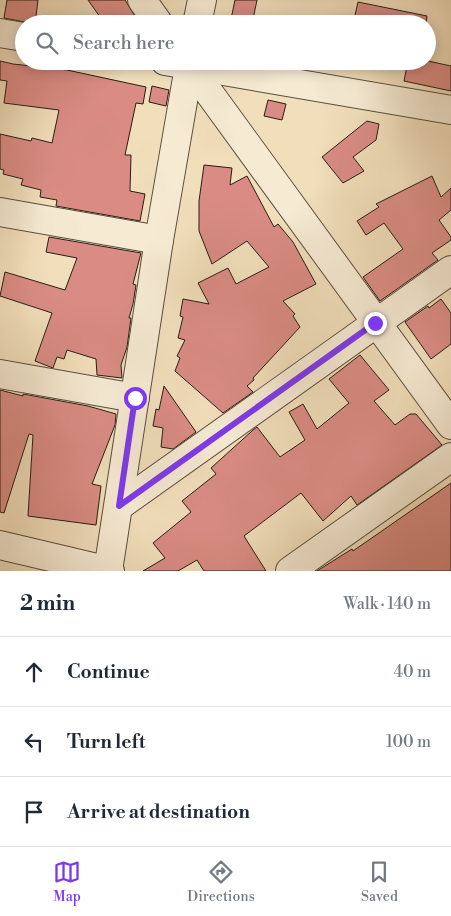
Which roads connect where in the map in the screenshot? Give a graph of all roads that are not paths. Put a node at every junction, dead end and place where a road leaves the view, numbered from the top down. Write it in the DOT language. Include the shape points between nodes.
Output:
graph roads {
  1 [pos="142,0"];
  2 [pos="202,0"];
  3 [pos="153,15"];
  4 [pos="199,15"];
  5 [pos="0,32"];
  6 [pos="15,35"];
  7 [pos="181,70"];
  8 [pos="188,70"];
  9 [pos="227,70"];
  10 [pos="451,110"];
  11 [pos="0,212"];
  12 [pos="159,240"];
  13 [pos="451,270"];
  14 [pos="375,323"];
  15 [pos="0,374"];
  16 [pos="135,398"];
  17 [pos="451,425"];
  18 [pos="451,457"];
  19 [pos="119,506"];
  20 [pos="0,545"];
  21 [pos="109,570"];
  22 [pos="290,571"];
  1 -- 3 [label="street"];
  2 -- 4 [label="street"];
  5 -- 6 [label="street"];
  7 -- 12 [label="street"];
  8 -- 14 [label="street"];
  9 -- 10 [label="street"];
  11 -- 12 [label="street"];
  12 -- 16 [label="street"];
  13 -- 14 [label="street"];
  14 -- 17 [label="street"];
  14 -- 19 [label="street"];
  15 -- 16 [label="street"];
  16 -- 19 [label="street"];
  18 -- 22 [label="street"];
  19 -- 21 [label="street"];
  20 -- 21 [label="street"];
}
